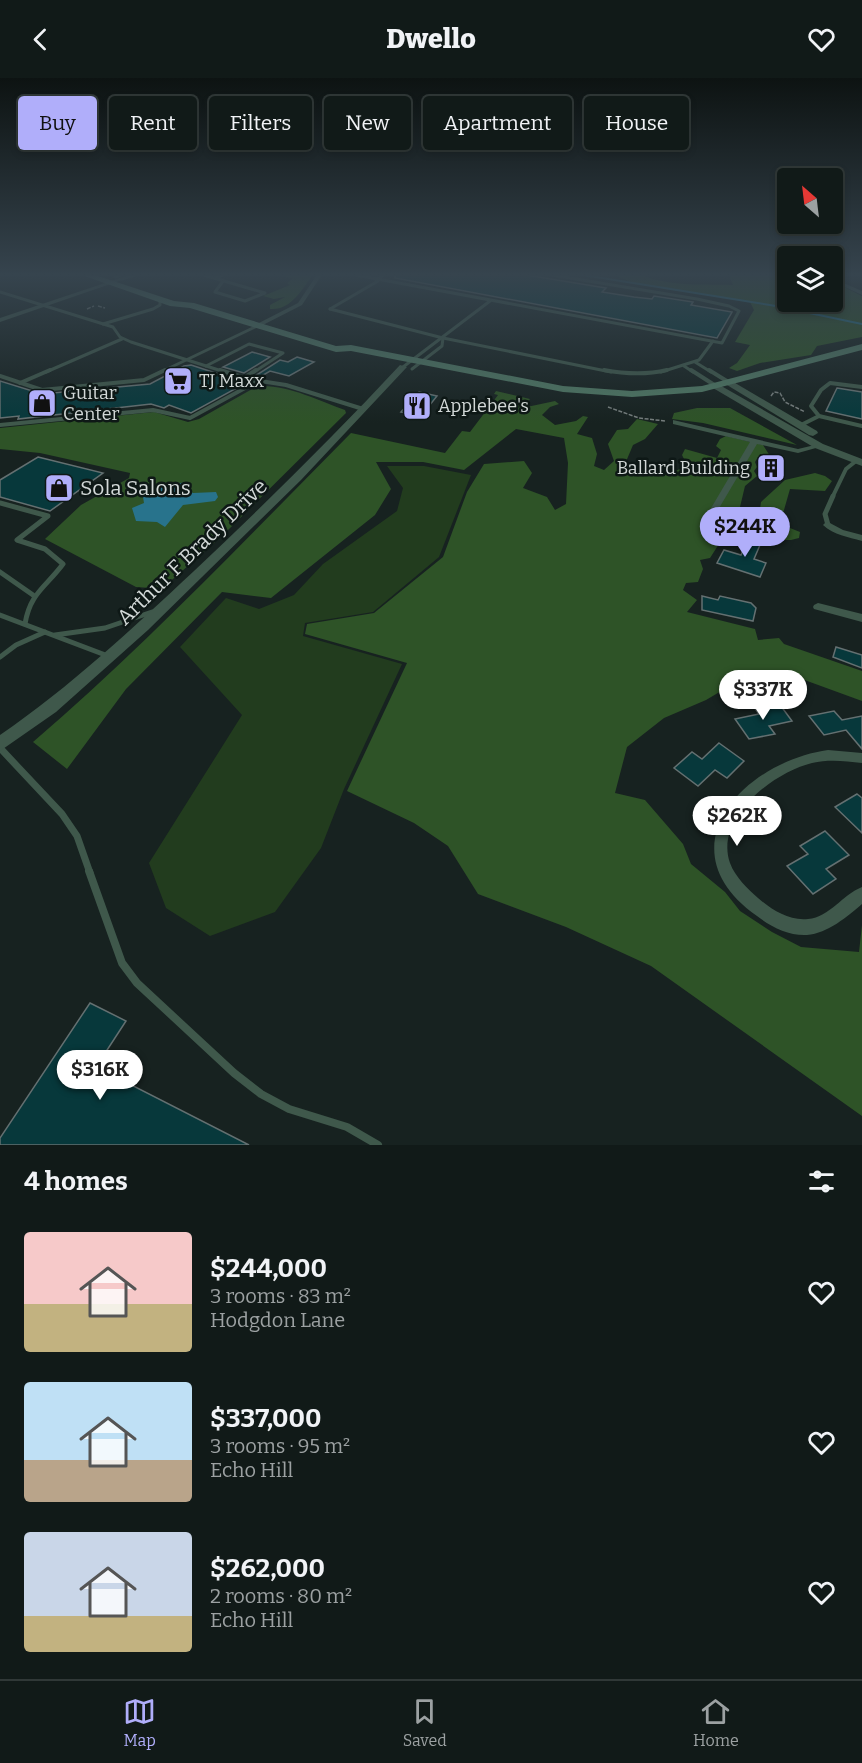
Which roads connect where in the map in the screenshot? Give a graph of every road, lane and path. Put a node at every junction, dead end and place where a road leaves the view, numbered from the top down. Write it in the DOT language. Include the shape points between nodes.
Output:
graph roads {
  1 [pos="99,323"];
  2 [pos="243,323"];
  3 [pos="263,323"];
  4 [pos="384,323"];
  5 [pos="462,323"];
  6 [pos="611,323"];
  7 [pos="733,323"];
  8 [pos="103,324"];
  9 [pos="255,327"];
  10 [pos="443,338"];
  11 [pos="122,339"];
  12 [pos="713,341"];
  13 [pos="862,347"];
  14 [pos="862,356"];
  15 [pos="188,360"];
  16 [pos="695,362"];
  17 [pos="206,366"];
  18 [pos="409,366"];
  19 [pos="684,366"];
  20 [pos="0,376"];
  21 [pos="244,378"];
  22 [pos="258,381"];
  23 [pos="20,383"];
  24 [pos="716,386"];
  25 [pos="862,387"];
  26 [pos="729,388"];
  27 [pos="743,391"];
  28 [pos="765,395"];
  29 [pos="608,407"];
  30 [pos="363,409"];
  31 [pos="817,414"];
  32 [pos="676,422"];
  33 [pos="0,425"];
  34 [pos="801,425"];
  35 [pos="862,426"];
  36 [pos="755,440"];
  37 [pos="819,446"];
  38 [pos="836,452"];
  39 [pos="859,462"];
  40 [pos="0,503"];
  41 [pos="711,515"];
  42 [pos="828,525"];
  43 [pos="862,538"];
  44 [pos="0,572"];
  45 [pos="33,595"];
  46 [pos="169,602"];
  47 [pos="818,607"];
  48 [pos="0,615"];
  49 [pos="862,618"];
  50 [pos="26,624"];
  51 [pos="45,632"];
  52 [pos="55,635"];
  53 [pos="110,656"];
  54 [pos="0,657"];
  55 [pos="0,746"];
  56 [pos="862,758"];
  57 [pos="862,894"];
  58 [pos="378,1145"];
  1 -- 8 [label="lane"];
  2 -- 9 [label="main road"];
  3 -- 9 [label="street"];
  4 -- 10 [label="lane"];
  5 -- 10 [label="lane"];
  6 -- 12 [label="lane"];
  7 -- 12 [label="lane" via="722,343"];
  8 -- 11 [label="lane" via="117,330"];
  9 -- 15 [label="lane"];
  9 -- 18 [label="main road" via="336,349 340,354"];
  10 -- 18 [label="lane"];
  10 -- 18 [label="lane" via="442,346"];
  10 -- 19 [label="lane" via="616,374 647,374"];
  11 -- 15 [label="lane"];
  11 -- 23 [label="lane"];
  12 -- 16 [label="lane"];
  13 -- 26 [label="main road"];
  14 -- 27 [label="main road"];
  15 -- 17 [label="lane"];
  15 -- 23 [label="lane" via="138,381 42,390"];
  16 -- 19 [label="lane"];
  16 -- 26 [label="lane"];
  17 -- 21 [label="lane"];
  17 -- 21 [label="lane" via="249,344 283,353"];
  18 -- 24 [label="main road" via="597,393 666,393"];
  18 -- 26 [label="main road" via="524,391 593,401 660,402"];
  18 -- 30 [label="street, Arthur F Brady Drive"];
  19 -- 24 [label="lane"];
  20 -- 23 [label="lane"];
  21 -- 22 [label="lane"];
  22 -- 30 [label="lane" via="282,384"];
  22 -- 33 [label="lane" via="190,418 143,410"];
  24 -- 26 [label="main road"];
  25 -- 31 [label="lane" via="843,383 821,387 811,406"];
  26 -- 27 [label="main road"];
  26 -- 37 [label="street"];
  27 -- 34 [label="street"];
  28 -- 31 [label="path" via="780,393 782,400 794,407"];
  29 -- 32 [label="path" via="639,418"];
  30 -- 46 [label="street, Arthur F Brady Drive"];
  31 -- 34 [label="lane"];
  31 -- 35 [label="lane"];
  32 -- 36 [label="street"];
  34 -- 38 [label="street"];
  36 -- 37 [label="street" via="798,451"];
  36 -- 41 [label="street"];
  37 -- 38 [label="street"];
  38 -- 39 [label="street"];
  39 -- 42 [label="lane" via="846,469 825,514"];
  40 -- 45 [label="lane" via="48,516 16,540 45,549 63,562"];
  42 -- 43 [label="street"];
  44 -- 45 [label="lane"];
  45 -- 50 [label="lane"];
  46 -- 52 [label="lane" via="116,627"];
  46 -- 53 [label="street, Arthur F Brady Drive"];
  47 -- 49 [label="street"];
  48 -- 50 [label="lane"];
  50 -- 51 [label="lane"];
  51 -- 52 [label="lane"];
  51 -- 54 [label="lane"];
  52 -- 53 [label="lane"];
  53 -- 55 [label="street, Arthur F Brady Drive" via="64,699"];
  55 -- 58 [label="lane" via="77,836 122,963 137,983 261,1094 289,1109 347,1127"];
  56 -- 57 [label="street" via="811,758 773,772 733,811 725,823 721,849 723,865 746,898 766,915 788,926 807,928 825,922"];
}
